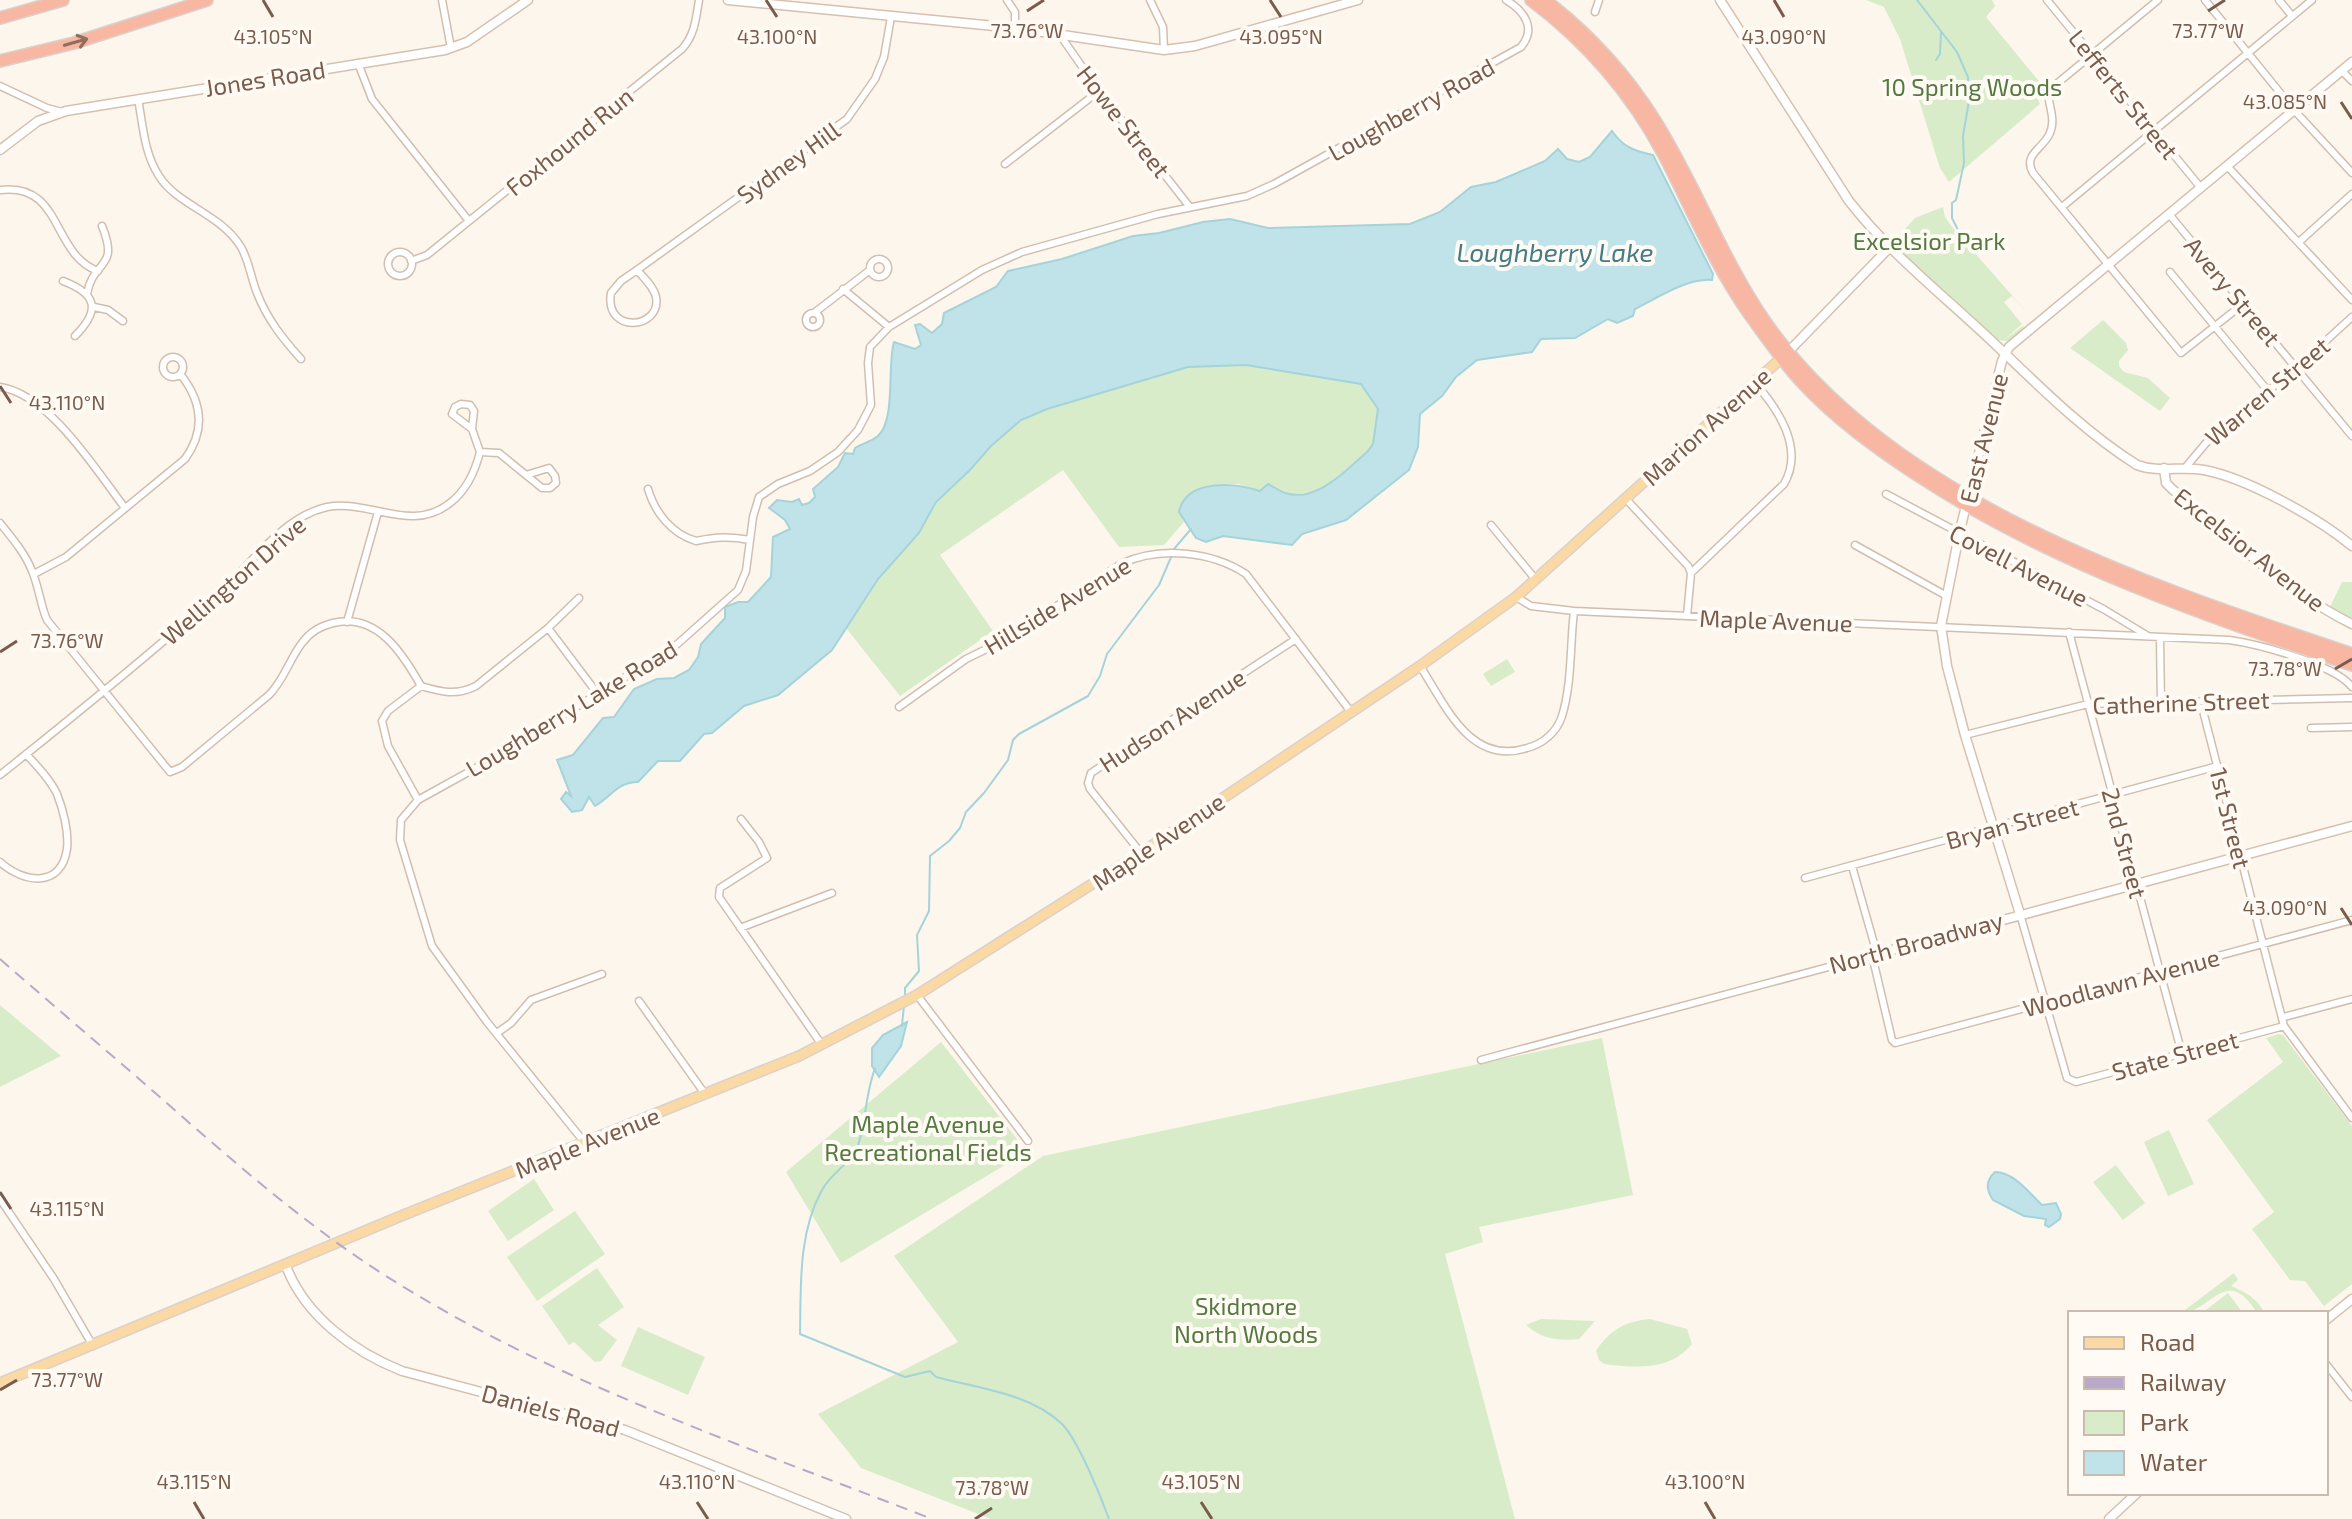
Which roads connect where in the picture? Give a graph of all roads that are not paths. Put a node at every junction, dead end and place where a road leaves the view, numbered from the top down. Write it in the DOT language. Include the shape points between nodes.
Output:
graph roads {
  1 [pos="63,0"];
  2 [pos="207,0"];
  3 [pos="442,0"];
  4 [pos="528,0"];
  5 [pos="699,0"];
  6 [pos="728,0"];
  7 [pos="1007,0"];
  8 [pos="1150,0"];
  9 [pos="1358,0"];
  10 [pos="1506,0"];
  11 [pos="1531,0"];
  12 [pos="1545,0"];
  13 [pos="1599,0"];
  14 [pos="1720,0"];
  15 [pos="2047,0"];
  16 [pos="2158,0"];
  17 [pos="2205,0"];
  18 [pos="2279,0"];
  19 [pos="2312,0"];
  20 [pos="756,2"];
  21 [pos="1595,12"];
  22 [pos="2292,16"];
  23 [pos="891,17"];
  24 [pos="0,18"];
  25 [pos="1015,28"];
  26 [pos="1060,35"];
  27 [pos="451,48"];
  28 [pos="1164,50"];
  29 [pos="2249,53"];
  30 [pos="2091,55"];
  31 [pos="0,61"];
  32 [pos="2352,62"];
  33 [pos="358,63"];
  34 [pos="2342,71"];
  35 [pos="2352,81"];
  36 [pos="0,86"];
  37 [pos="1099,91"];
  38 [pos="138,99"];
  39 [pos="2294,110"];
  40 [pos="62,112"];
  41 [pos="2153,131"];
  42 [pos="0,150"];
  43 [pos="1005,164"];
  44 [pos="2227,166"];
  45 [pos="2352,173"];
  46 [pos="2201,188"];
  47 [pos="0,190"];
  48 [pos="2352,194"];
  49 [pos="1247,196"];
  50 [pos="1189,206"];
  51 [pos="2062,207"];
  52 [pos="2169,214"];
  53 [pos="469,221"];
  54 [pos="102,226"];
  55 [pos="2299,242"];
  56 [pos="1889,248"];
  57 [pos="411,261"];
  58 [pos="2108,264"];
  59 [pos="637,270"];
  60 [pos="870,270"];
  61 [pos="98,271"];
  62 [pos="2170,272"];
  63 [pos="63,281"];
  64 [pos="843,289"];
  65 [pos="87,294"];
  66 [pos="2352,300"];
  67 [pos="2243,304"];
  68 [pos="94,307"];
  69 [pos="814,313"];
  70 [pos="2352,317"];
  71 [pos="123,321"];
  72 [pos="889,327"];
  73 [pos="2215,327"];
  74 [pos="75,336"];
  75 [pos="1785,354"];
  76 [pos="2005,354"];
  77 [pos="301,359"];
  78 [pos="2296,368"];
  79 [pos="181,375"];
  80 [pos="1755,383"];
  81 [pos="0,387"];
  82 [pos="2268,391"];
  83 [pos="472,429"];
  84 [pos="2352,436"];
  85 [pos="480,452"];
  86 [pos="2164,468"];
  87 [pos="2185,468"];
  88 [pos="526,475"];
  89 [pos="648,489"];
  90 [pos="1886,494"];
  91 [pos="1626,499"];
  92 [pos="1968,501"];
  93 [pos="125,508"];
  94 [pos="378,512"];
  95 [pos="0,523"];
  96 [pos="1491,525"];
  97 [pos="1959,535"];
  98 [pos="750,540"];
  99 [pos="2351,544"];
  100 [pos="1855,545"];
  101 [pos="1691,573"];
  102 [pos="34,574"];
  103 [pos="1536,580"];
  104 [pos="1945,595"];
  105 [pos="1516,597"];
  106 [pos="579,598"];
  107 [pos="1574,611"];
  108 [pos="1687,616"];
  109 [pos="347,622"];
  110 [pos="2352,624"];
  111 [pos="1941,626"];
  112 [pos="548,628"];
  113 [pos="2069,632"];
  114 [pos="2151,638"];
  115 [pos="2160,638"];
  116 [pos="1296,639"];
  117 [pos="2352,654"];
  118 [pos="2352,665"];
  119 [pos="1420,666"];
  120 [pos="421,686"];
  121 [pos="2352,687"];
  122 [pos="102,692"];
  123 [pos="597,693"];
  124 [pos="2352,698"];
  125 [pos="2201,703"];
  126 [pos="2088,704"];
  127 [pos="2161,704"];
  128 [pos="899,707"];
  129 [pos="1351,712"];
  130 [pos="2352,727"];
  131 [pos="2311,728"];
  132 [pos="1965,735"];
  133 [pos="26,754"];
  134 [pos="2218,766"];
  135 [pos="0,775"];
  136 [pos="2113,796"];
  137 [pos="418,800"];
  138 [pos="741,819"];
  139 [pos="2352,826"];
  140 [pos="1993,828"];
  141 [pos="1141,853"];
  142 [pos="2241,858"];
  143 [pos="0,862"];
  144 [pos="1852,866"];
  145 [pos="1805,878"];
  146 [pos="2137,884"];
  147 [pos="832,893"];
  148 [pos="2020,914"];
  149 [pos="2352,920"];
  150 [pos="740,928"];
  151 [pos="2264,945"];
  152 [pos="1874,955"];
  153 [pos="2160,973"];
  154 [pos="602,974"];
  155 [pos="917,995"];
  156 [pos="2352,999"];
  157 [pos="639,1001"];
  158 [pos="2045,1002"];
  159 [pos="2284,1017"];
  160 [pos="2284,1026"];
  161 [pos="497,1033"];
  162 [pos="822,1045"];
  163 [pos="2182,1054"];
  164 [pos="1481,1060"];
  165 [pos="705,1094"];
  166 [pos="2352,1118"];
  167 [pos="1028,1141"];
  168 [pos="585,1143"];
  169 [pos="0,1199"];
  170 [pos="286,1266"];
  171 [pos="2352,1299"];
  172 [pos="2328,1318"];
  173 [pos="93,1346"];
  174 [pos="2328,1367"];
  175 [pos="0,1383"];
  176 [pos="2352,1397"];
  177 [pos="2135,1495"];
  178 [pos="846,1519"];
  179 [pos="2109,1519"];
  1 -- 24 [label="highway"];
  31 -- 2 [label="highway, one-way"];
  3 -- 27 [label="street"];
  4 -- 27 [label="street, Jones Road"];
  5 -- 53 [label="street, Foxhound Run" via="694,27 682,49"];
  6 -- 20 [label="street"];
  7 -- 25 [label="street" via="1015,12"];
  8 -- 28 [label="street" via="1163,27"];
  9 -- 28 [label="street"];
  10 -- 49 [label="street, Loughberry Road" via="1527,21 1528,35 1521,47"];
  11 -- 75 [label="highway" via="1581,42 1633,105 1730,284"];
  12 -- 75 [label="highway" via="1605,55 1647,108 1741,286"];
  13 -- 21 [label="street"];
  14 -- 56 [label="street, Excelsior Avenue" via="1849,201"];
  15 -- 30 [label="street, Lefferts Street"];
  16 -- 30 [label="street"];
  17 -- 29 [label="street"];
  18 -- 22 [label="street"];
  19 -- 22 [label="street"];
  20 -- 23 [label="street"];
  22 -- 29 [label="street"];
  23 -- 25 [label="street"];
  23 -- 59 [label="street, Sydney Hill" via="875,79 847,119"];
  25 -- 26 [label="street"];
  26 -- 28 [label="street"];
  26 -- 37 [label="street, Howe Street"];
  27 -- 33 [label="street, Jones Road"];
  29 -- 39 [label="street"];
  29 -- 41 [label="street"];
  30 -- 41 [label="street, Lefferts Street"];
  30 -- 51 [label="street" via="2048,91 2053,126 2029,163"];
  32 -- 34 [label="street, East Avenue"];
  33 -- 38 [label="street, Jones Road"];
  33 -- 53 [label="street" via="372,99"];
  34 -- 35 [label="street"];
  34 -- 39 [label="street, East Avenue"];
  36 -- 40 [label="street"];
  37 -- 43 [label="street"];
  37 -- 50 [label="street, Howe Street"];
  38 -- 40 [label="street, Jones Road"];
  38 -- 77 [label="street" via="159,177 227,229 241,247 267,315"];
  39 -- 44 [label="street, East Avenue"];
  39 -- 45 [label="street"];
  40 -- 42 [label="street, Jones Road" via="38,121"];
  41 -- 46 [label="street, Lefferts Street"];
  41 -- 51 [label="street"];
  44 -- 46 [label="street, East Avenue"];
  44 -- 55 [label="street"];
  46 -- 52 [label="street, East Avenue"];
  47 -- 61 [label="street" via="21,190 43,203 70,250"];
  48 -- 55 [label="street"];
  49 -- 50 [label="street, Loughberry Lake Road"];
  50 -- 72 [label="street, Loughberry Lake Road" via="1006,258"];
  51 -- 58 [label="street"];
  52 -- 58 [label="street, East Avenue"];
  52 -- 67 [label="street, Avery Street"];
  53 -- 57 [label="street, Foxhound Run" via="427,255"];
  54 -- 61 [label="street" via="110,249"];
  55 -- 66 [label="street"];
  56 -- 75 [label="street, Marion Avenue"];
  56 -- 76 [label="street, Excelsior Avenue"];
  58 -- 73 [label="street" via="2181,353"];
  58 -- 76 [label="street, East Avenue"];
  59 -- 59 [label="street, Sydney Hill" via="611,293 611,308 620,320 635,324 649,318 656,304 653,290"];
  60 -- 64 [label="street"];
  61 -- 65 [label="street"];
  62 -- 73 [label="street"];
  63 -- 65 [label="street"];
  64 -- 69 [label="street"];
  64 -- 72 [label="street"];
  65 -- 68 [label="street"];
  67 -- 73 [label="street"];
  67 -- 78 [label="street, Avery Street"];
  68 -- 71 [label="street"];
  68 -- 74 [label="street"];
  70 -- 78 [label="street, Warren Street"];
  72 -- 98 [label="street, Loughberry Lake Road" via="870,347 871,405 858,430 817,467 759,497"];
  73 -- 82 [label="street"];
  75 -- 80 [label="main road, Marion Avenue"];
  75 -- 92 [label="highway" via="1851,416"];
  76 -- 86 [label="street, Excelsior Avenue" via="2125,458 2147,469"];
  76 -- 92 [label="street, East Avenue"];
  78 -- 82 [label="street, Warren Street"];
  78 -- 84 [label="street, Avery Street"];
  79 -- 93 [label="street" via="198,403 196,441 185,459"];
  80 -- 91 [label="main road, Marion Avenue"];
  80 -- 101 [label="street" via="1783,420 1790,472 1784,484"];
  81 -- 93 [label="street" via="42,408"];
  82 -- 87 [label="street, Warren Street" via="2206,443"];
  83 -- 83 [label="street" via="454,418 455,407 470,405"];
  83 -- 85 [label="street"];
  85 -- 88 [label="street" via="499,453"];
  85 -- 94 [label="street, Wellington Drive" via="466,486 445,507 415,518"];
  86 -- 87 [label="street"];
  86 -- 110 [label="street, Excelsior Avenue" via="2172,489 2261,563"];
  87 -- 99 [label="street" via="2236,479"];
  88 -- 88 [label="street" via="549,468 556,483 545,489"];
  89 -- 98 [label="street" via="679,535 696,541 711,536"];
  90 -- 97 [label="street, Covell Avenue"];
  91 -- 101 [label="street"];
  91 -- 103 [label="main road, Marion Avenue"];
  92 -- 97 [label="street, East Avenue"];
  92 -- 117 [label="highway" via="2167,590"];
  92 -- 118 [label="highway" via="2111,578"];
  93 -- 102 [label="street" via="66,557"];
  94 -- 109 [label="street"];
  94 -- 122 [label="street, Wellington Drive" via="327,507 293,522 216,597"];
  95 -- 102 [label="street"];
  96 -- 103 [label="street"];
  97 -- 104 [label="street, East Avenue"];
  97 -- 114 [label="street, Covell Avenue"];
  98 -- 123 [label="street, Loughberry Lake Road" via="738,590 674,647"];
  100 -- 104 [label="street"];
  101 -- 108 [label="street"];
  102 -- 122 [label="street" via="47,620"];
  103 -- 105 [label="main road, Marion Avenue"];
  104 -- 111 [label="street, East Avenue"];
  105 -- 107 [label="street, Maple Avenue" via="1531,606"];
  105 -- 119 [label="main road, Maple Avenue"];
  106 -- 112 [label="street"];
  107 -- 108 [label="street, Maple Avenue"];
  107 -- 119 [label="street" via="1562,718 1535,746 1499,752 1472,740"];
  108 -- 111 [label="street, Maple Avenue"];
  109 -- 120 [label="street" via="363,623 384,636"];
  109 -- 122 [label="street" via="310,634 277,687 173,773"];
  111 -- 113 [label="street, Maple Avenue"];
  111 -- 132 [label="street, East Avenue"];
  112 -- 120 [label="street" via="465,692"];
  112 -- 123 [label="street"];
  113 -- 114 [label="street, Maple Avenue"];
  113 -- 126 [label="street, 2nd Street"];
  114 -- 115 [label="street, Maple Avenue"];
  115 -- 121 [label="street, Maple Avenue" via="2266,646 2334,673"];
  115 -- 127 [label="street"];
  116 -- 128 [label="street, Hillside Avenue" via="1246,574 1201,556 1139,556 966,659"];
  116 -- 129 [label="street, Hillside Avenue"];
  116 -- 141 [label="street, Hudson Avenue" via="1091,773 1090,789"];
  119 -- 129 [label="main road, Maple Avenue"];
  120 -- 137 [label="street" via="382,721 388,746"];
  122 -- 133 [label="street, Wellington Drive"];
  123 -- 137 [label="street, Loughberry Lake Road"];
  124 -- 125 [label="street, Catherine Street"];
  125 -- 127 [label="street, Catherine Street"];
  125 -- 134 [label="street, 1st Street"];
  126 -- 127 [label="street, Catherine Street"];
  126 -- 132 [label="street, Catherine Street"];
  126 -- 136 [label="street, 2nd Street"];
  129 -- 141 [label="main road, Maple Avenue"];
  130 -- 131 [label="street"];
  132 -- 140 [label="street, East Avenue"];
  133 -- 135 [label="street, Wellington Drive"];
  133 -- 143 [label="street" via="56,791 66,853 55,871 40,878 17,876"];
  134 -- 136 [label="street, Bryan Street"];
  134 -- 142 [label="street, 1st Street"];
  136 -- 140 [label="street, Bryan Street"];
  136 -- 146 [label="street, 2nd Street"];
  137 -- 161 [label="street" via="404,813 398,830 428,938"];
  138 -- 150 [label="street" via="767,858 718,892"];
  139 -- 142 [label="street, North Broadway"];
  140 -- 144 [label="street, Bryan Street"];
  140 -- 148 [label="street, East Avenue"];
  141 -- 155 [label="main road, Maple Avenue"];
  142 -- 146 [label="street, North Broadway"];
  142 -- 151 [label="street, 1st Street"];
  144 -- 145 [label="street, Bryan Street"];
  144 -- 152 [label="street"];
  146 -- 148 [label="street, North Broadway"];
  146 -- 153 [label="street, 2nd Street"];
  147 -- 150 [label="street"];
  148 -- 152 [label="street, North Broadway"];
  148 -- 158 [label="street"];
  149 -- 151 [label="street, Woodlawn Avenue"];
  150 -- 162 [label="street"];
  151 -- 153 [label="street, Woodlawn Avenue"];
  151 -- 159 [label="street, 1st Street"];
  152 -- 158 [label="street, Woodlawn Avenue" via="1895,1043"];
  152 -- 164 [label="street, North Broadway"];
  153 -- 158 [label="street, Woodlawn Avenue"];
  153 -- 163 [label="street, 2nd Street"];
  154 -- 161 [label="street" via="531,1000"];
  155 -- 162 [label="main road, Maple Avenue"];
  155 -- 167 [label="street"];
  156 -- 159 [label="street"];
  157 -- 165 [label="street"];
  158 -- 163 [label="street, State Street" via="2067,1078 2076,1082"];
  159 -- 160 [label="street, 1st Street"];
  160 -- 163 [label="street, State Street"];
  160 -- 166 [label="street"];
  161 -- 168 [label="street"];
  162 -- 165 [label="main road, Maple Avenue"];
  165 -- 168 [label="main road, Maple Avenue"];
  168 -- 170 [label="main road, Maple Avenue"];
  169 -- 173 [label="street"];
  170 -- 173 [label="main road, Maple Avenue"];
  170 -- 178 [label="street, Daniels Road" via="322,1318 349,1344 381,1362 615,1427"];
  171 -- 172 [label="street"];
  173 -- 175 [label="main road, Maple Avenue"];
  174 -- 176 [label="street"];
  177 -- 179 [label="street"];
}
